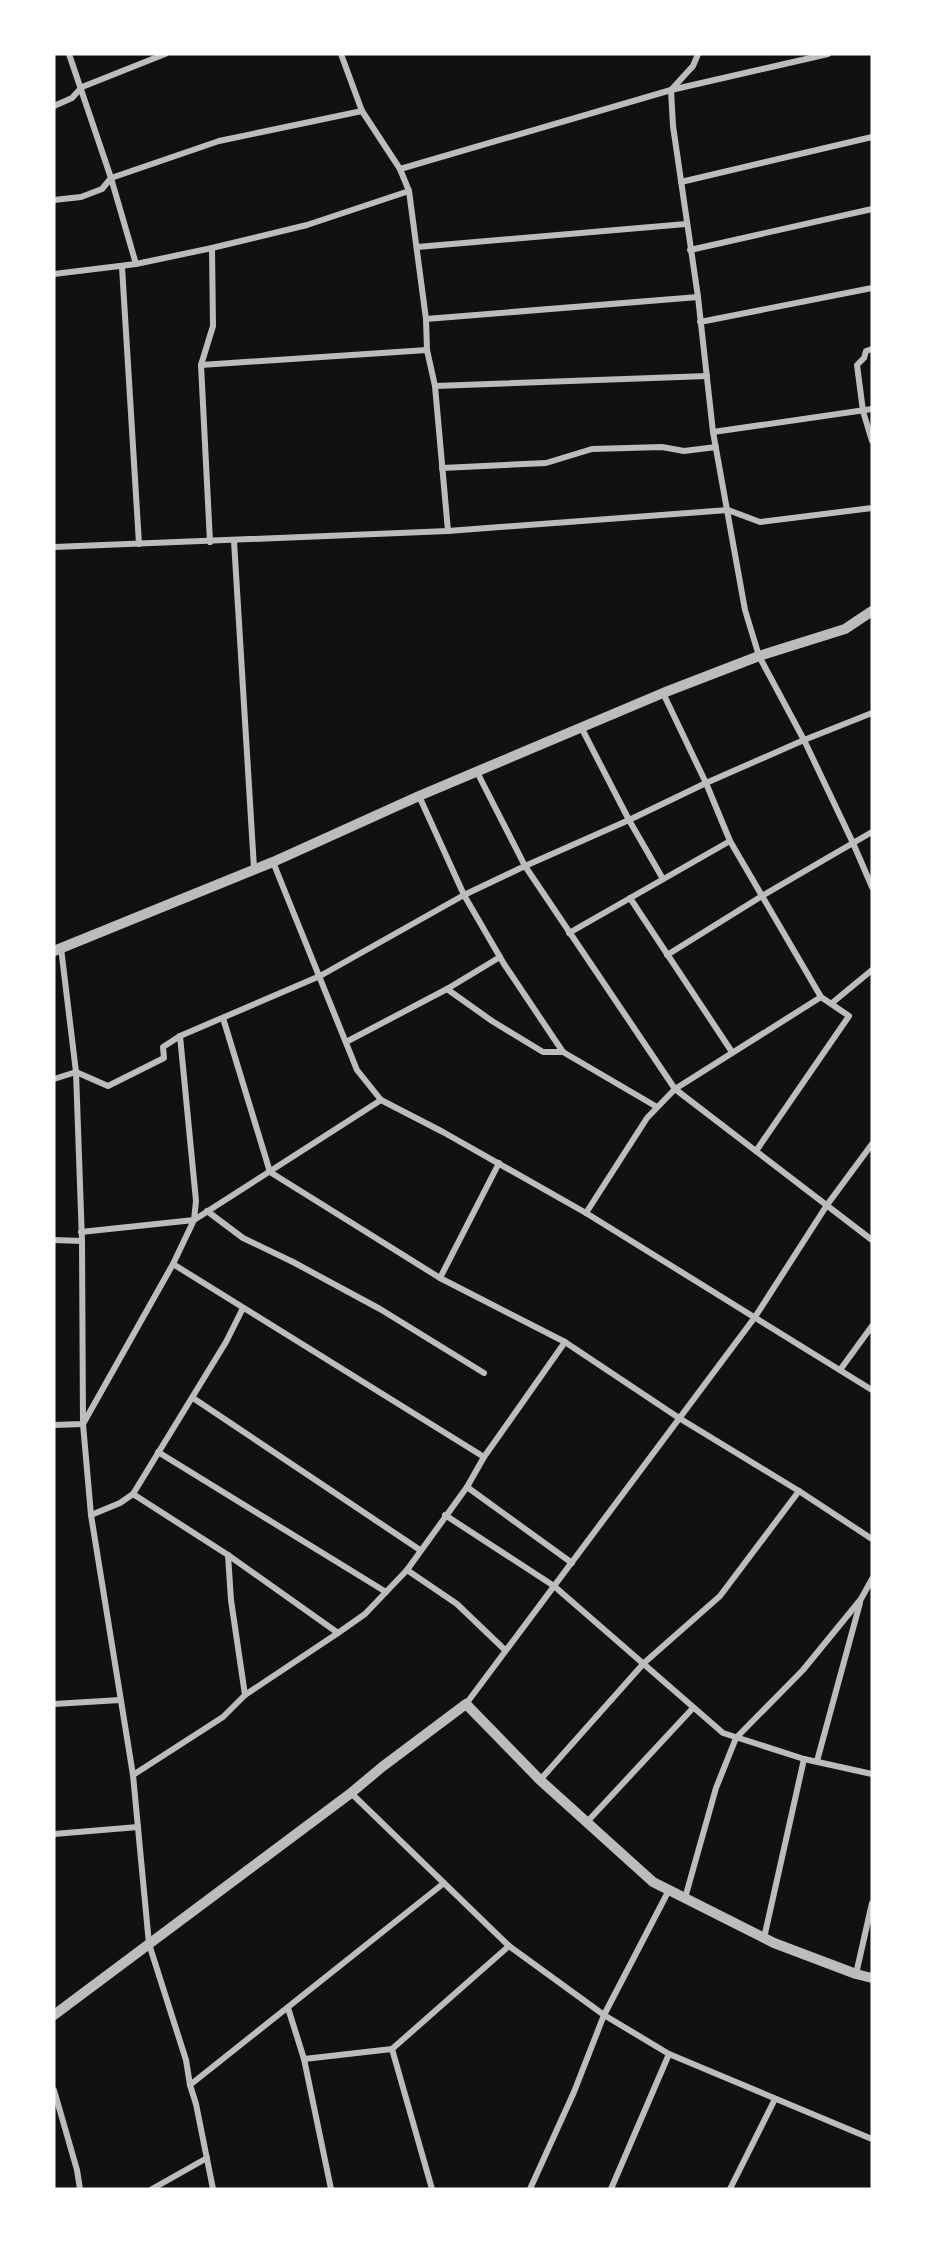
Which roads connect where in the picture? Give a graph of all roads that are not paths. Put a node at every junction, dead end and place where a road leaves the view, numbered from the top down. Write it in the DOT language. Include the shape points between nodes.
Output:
graph roads {
  1 [pos="69,54"];
  2 [pos="165,54"];
  3 [pos="341,54"];
  4 [pos="698,54"];
  5 [pos="828,54"];
  6 [pos="82,87"];
  7 [pos="671,90"];
  8 [pos="54,106"];
  9 [pos="362,111"];
  10 [pos="872,137"];
  11 [pos="400,169"];
  12 [pos="111,178"];
  13 [pos="681,182"];
  14 [pos="409,191"];
  15 [pos="54,200"];
  16 [pos="872,209"];
  17 [pos="686,224"];
  18 [pos="417,247"];
  19 [pos="212,248"];
  20 [pos="690,250"];
  21 [pos="136,264"];
  22 [pos="122,267"];
  23 [pos="54,274"];
  24 [pos="872,288"];
  25 [pos="698,297"];
  26 [pos="426,319"];
  27 [pos="700,322"];
  28 [pos="427,350"];
  29 [pos="872,350"];
  30 [pos="201,365"];
  31 [pos="707,376"];
  32 [pos="435,386"];
  33 [pos="872,409"];
  34 [pos="863,411"];
  35 [pos="712,432"];
  36 [pos="872,441"];
  37 [pos="716,447"];
  38 [pos="442,468"];
  39 [pos="872,508"];
  40 [pos="728,510"];
  41 [pos="448,531"];
  42 [pos="234,541"];
  43 [pos="210,542"];
  44 [pos="139,544"];
  45 [pos="54,547"];
  46 [pos="872,611"];
  47 [pos="759,656"];
  48 [pos="663,693"];
  49 [pos="872,713"];
  50 [pos="581,727"];
  51 [pos="804,740"];
  52 [pos="477,772"];
  53 [pos="706,783"];
  54 [pos="419,796"];
  55 [pos="629,820"];
  56 [pos="872,832"];
  57 [pos="730,841"];
  58 [pos="853,843"];
  59 [pos="273,862"];
  60 [pos="525,866"];
  61 [pos="254,868"];
  62 [pos="663,879"];
  63 [pos="872,887"];
  64 [pos="464,895"];
  65 [pos="762,896"];
  66 [pos="630,898"];
  67 [pos="569,933"];
  68 [pos="58,950"];
  69 [pos="667,955"];
  70 [pos="500,957"];
  71 [pos="872,970"];
  72 [pos="320,976"];
  73 [pos="447,989"];
  74 [pos="821,997"];
  75 [pos="832,1004"];
  76 [pos="224,1018"];
  77 [pos="180,1036"];
  78 [pos="346,1042"];
  79 [pos="563,1052"];
  80 [pos="732,1052"];
  81 [pos="76,1072"];
  82 [pos="54,1079"];
  83 [pos="675,1089"];
  84 [pos="381,1100"];
  85 [pos="657,1107"];
  86 [pos="872,1144"];
  87 [pos="756,1151"];
  88 [pos="499,1163"];
  89 [pos="270,1172"];
  90 [pos="827,1205"];
  91 [pos="207,1211"];
  92 [pos="586,1213"];
  93 [pos="194,1220"];
  94 [pos="81,1232"];
  95 [pos="54,1240"];
  96 [pos="872,1240"];
  97 [pos="82,1241"];
  98 [pos="173,1264"];
  99 [pos="440,1278"];
  100 [pos="243,1308"];
  101 [pos="755,1317"];
  102 [pos="872,1326"];
  103 [pos="565,1342"];
  104 [pos="840,1370"];
  105 [pos="484,1373"];
  106 [pos="872,1390"];
  107 [pos="193,1398"];
  108 [pos="679,1418"];
  109 [pos="54,1425"];
  110 [pos="83,1425"];
  111 [pos="158,1452"];
  112 [pos="484,1457"];
  113 [pos="467,1486"];
  114 [pos="799,1491"];
  115 [pos="133,1494"];
  116 [pos="90,1515"];
  117 [pos="445,1515"];
  118 [pos="872,1539"];
  119 [pos="420,1550"];
  120 [pos="228,1555"];
  121 [pos="572,1563"];
  122 [pos="407,1569"];
  123 [pos="872,1579"];
  124 [pos="554,1586"];
  125 [pos="386,1592"];
  126 [pos="861,1599"];
  127 [pos="338,1633"];
  128 [pos="505,1650"];
  129 [pos="644,1663"];
  130 [pos="245,1695"];
  131 [pos="120,1700"];
  132 [pos="54,1704"];
  133 [pos="466,1704"];
  134 [pos="693,1708"];
  135 [pos="736,1738"];
  136 [pos="804,1759"];
  137 [pos="817,1761"];
  138 [pos="872,1774"];
  139 [pos="133,1775"];
  140 [pos="540,1780"];
  141 [pos="351,1793"];
  142 [pos="587,1822"];
  143 [pos="138,1827"];
  144 [pos="54,1834"];
  145 [pos="444,1883"];
  146 [pos="669,1890"];
  147 [pos="685,1898"];
  148 [pos="872,1903"];
  149 [pos="764,1938"];
  150 [pos="149,1944"];
  151 [pos="509,1947"];
  152 [pos="856,1974"];
  153 [pos="872,1978"];
  154 [pos="288,2008"];
  155 [pos="54,2015"];
  156 [pos="604,2015"];
  157 [pos="392,2049"];
  158 [pos="669,2054"];
  159 [pos="304,2060"];
  160 [pos="190,2085"];
  161 [pos="54,2090"];
  162 [pos="775,2099"];
  163 [pos="872,2139"];
  164 [pos="207,2158"];
  165 [pos="80,2189"];
  166 [pos="152,2189"];
  167 [pos="213,2189"];
  168 [pos="331,2189"];
  169 [pos="432,2189"];
  170 [pos="530,2189"];
  171 [pos="610,2189"];
  172 [pos="730,2189"];
  1 -- 6 [label="street"];
  2 -- 6 [label="street"];
  3 -- 9 [label="street"];
  4 -- 7 [label="street" via="693,66"];
  5 -- 7 [label="street"];
  6 -- 8 [label="street" via="72,99"];
  6 -- 12 [label="street"];
  7 -- 11 [label="street"];
  7 -- 13 [label="street"];
  9 -- 11 [label="street"];
  9 -- 12 [label="street" via="219,141"];
  10 -- 13 [label="street"];
  11 -- 14 [label="street"];
  12 -- 15 [label="street" via="102,189 81,197"];
  12 -- 21 [label="street"];
  13 -- 17 [label="street"];
  14 -- 18 [label="street"];
  14 -- 19 [label="street" via="307,225"];
  16 -- 20 [label="street"];
  17 -- 18 [label="street"];
  17 -- 20 [label="street"];
  18 -- 26 [label="street"];
  19 -- 21 [label="street"];
  19 -- 30 [label="street" via="213,326"];
  20 -- 25 [label="street"];
  21 -- 22 [label="street"];
  22 -- 23 [label="street"];
  22 -- 44 [label="street"];
  24 -- 27 [label="street"];
  25 -- 26 [label="street"];
  25 -- 27 [label="street"];
  26 -- 28 [label="street"];
  27 -- 31 [label="street"];
  28 -- 30 [label="street"];
  28 -- 32 [label="street"];
  29 -- 34 [label="street" via="866,351 857,365"];
  30 -- 43 [label="street"];
  31 -- 32 [label="street"];
  31 -- 35 [label="street"];
  32 -- 38 [label="street"];
  33 -- 34 [label="street"];
  34 -- 35 [label="street"];
  34 -- 36 [label="street"];
  35 -- 37 [label="street"];
  37 -- 38 [label="street" via="684,451 662,447 592,449 546,464"];
  37 -- 40 [label="street"];
  38 -- 41 [label="street"];
  39 -- 40 [label="street" via="760,522"];
  40 -- 41 [label="street"];
  40 -- 47 [label="street" via="745,610"];
  41 -- 42 [label="street"];
  42 -- 43 [label="street"];
  42 -- 61 [label="street"];
  43 -- 44 [label="street"];
  44 -- 45 [label="street"];
  46 -- 47 [label="street" via="845,629"];
  47 -- 48 [label="street"];
  47 -- 51 [label="street"];
  48 -- 50 [label="street"];
  48 -- 53 [label="street"];
  49 -- 51 [label="street"];
  50 -- 52 [label="street"];
  50 -- 55 [label="street"];
  51 -- 53 [label="street"];
  51 -- 58 [label="street"];
  52 -- 54 [label="street"];
  52 -- 60 [label="street"];
  53 -- 55 [label="street"];
  53 -- 57 [label="street"];
  54 -- 59 [label="street"];
  54 -- 64 [label="street"];
  55 -- 60 [label="street"];
  55 -- 62 [label="street"];
  56 -- 58 [label="street"];
  57 -- 62 [label="street"];
  57 -- 65 [label="street"];
  58 -- 63 [label="street"];
  58 -- 65 [label="street"];
  59 -- 61 [label="street"];
  59 -- 72 [label="street"];
  60 -- 64 [label="street"];
  60 -- 67 [label="street"];
  61 -- 68 [label="street"];
  62 -- 66 [label="street"];
  64 -- 70 [label="street"];
  64 -- 72 [label="street"];
  65 -- 69 [label="street"];
  65 -- 74 [label="street"];
  66 -- 67 [label="street"];
  66 -- 69 [label="street"];
  67 -- 83 [label="street"];
  68 -- 81 [label="street"];
  69 -- 80 [label="street"];
  70 -- 73 [label="street"];
  70 -- 79 [label="street"];
  71 -- 75 [label="street"];
  72 -- 76 [label="street"];
  72 -- 78 [label="street"];
  73 -- 78 [label="street"];
  73 -- 79 [label="street" via="543,1052"];
  74 -- 75 [label="street"];
  74 -- 80 [label="street"];
  75 -- 87 [label="street" via="849,1016"];
  76 -- 77 [label="street"];
  76 -- 89 [label="street"];
  77 -- 81 [label="street" via="162,1047 164,1058 108,1086"];
  77 -- 93 [label="street" via="196,1201"];
  78 -- 84 [label="street" via="357,1070"];
  79 -- 85 [label="street"];
  80 -- 83 [label="street"];
  81 -- 82 [label="street"];
  81 -- 94 [label="street"];
  83 -- 85 [label="street"];
  83 -- 87 [label="street"];
  84 -- 88 [label="street"];
  84 -- 89 [label="street"];
  85 -- 92 [label="street" via="646,1118"];
  86 -- 90 [label="street"];
  87 -- 90 [label="street"];
  88 -- 92 [label="street"];
  88 -- 99 [label="street"];
  89 -- 91 [label="street"];
  89 -- 99 [label="street"];
  90 -- 96 [label="street"];
  90 -- 101 [label="street"];
  91 -- 93 [label="street"];
  91 -- 105 [label="street" via="243,1238 380,1309"];
  92 -- 101 [label="street"];
  93 -- 94 [label="street"];
  93 -- 98 [label="street"];
  94 -- 97 [label="street"];
  95 -- 97 [label="street"];
  97 -- 110 [label="street"];
  98 -- 100 [label="street"];
  98 -- 110 [label="street"];
  99 -- 103 [label="street"];
  100 -- 107 [label="street"];
  100 -- 112 [label="street"];
  101 -- 104 [label="street"];
  101 -- 108 [label="street"];
  102 -- 104 [label="street"];
  103 -- 108 [label="street"];
  103 -- 112 [label="street"];
  104 -- 106 [label="street"];
  107 -- 111 [label="street"];
  107 -- 119 [label="street"];
  108 -- 114 [label="street"];
  108 -- 121 [label="street"];
  109 -- 110 [label="street"];
  110 -- 116 [label="street"];
  111 -- 115 [label="street"];
  111 -- 125 [label="street"];
  112 -- 113 [label="street"];
  113 -- 117 [label="street"];
  113 -- 121 [label="street"];
  114 -- 118 [label="street"];
  114 -- 129 [label="street" via="720,1596"];
  115 -- 116 [label="street"];
  115 -- 120 [label="street"];
  116 -- 131 [label="street"];
  117 -- 119 [label="street"];
  117 -- 124 [label="street"];
  119 -- 122 [label="street"];
  120 -- 127 [label="street"];
  120 -- 130 [label="street"];
  121 -- 124 [label="street"];
  122 -- 125 [label="street"];
  122 -- 128 [label="street" via="457,1604"];
  123 -- 126 [label="street"];
  124 -- 128 [label="street"];
  124 -- 129 [label="street"];
  125 -- 127 [label="street" via="365,1614"];
  126 -- 135 [label="street" via="803,1670"];
  126 -- 137 [label="street"];
  127 -- 130 [label="street"];
  128 -- 133 [label="street"];
  129 -- 134 [label="street"];
  129 -- 140 [label="street"];
  130 -- 139 [label="street" via="223,1717"];
  131 -- 132 [label="street"];
  131 -- 139 [label="street"];
  133 -- 140 [label="street"];
  133 -- 141 [label="street"];
  134 -- 135 [label="street" via="723,1733"];
  134 -- 142 [label="street"];
  135 -- 136 [label="street"];
  135 -- 147 [label="street" via="716,1788"];
  136 -- 137 [label="street"];
  136 -- 149 [label="street"];
  137 -- 138 [label="street"];
  139 -- 143 [label="street"];
  140 -- 142 [label="street"];
  141 -- 145 [label="street"];
  141 -- 150 [label="street"];
  142 -- 146 [label="street" via="653,1882"];
  143 -- 144 [label="street"];
  143 -- 150 [label="street"];
  145 -- 151 [label="street"];
  145 -- 154 [label="street"];
  146 -- 147 [label="street"];
  146 -- 156 [label="street"];
  147 -- 149 [label="street"];
  148 -- 152 [label="street"];
  149 -- 152 [label="street"];
  150 -- 155 [label="street"];
  150 -- 160 [label="street" via="186,2060"];
  151 -- 156 [label="street"];
  151 -- 157 [label="street"];
  152 -- 153 [label="street"];
  154 -- 159 [label="street"];
  154 -- 160 [label="street"];
  156 -- 158 [label="street"];
  156 -- 170 [label="street"];
  157 -- 159 [label="street"];
  157 -- 169 [label="street"];
  158 -- 162 [label="street"];
  158 -- 171 [label="street"];
  159 -- 168 [label="street"];
  160 -- 164 [label="street"];
  161 -- 165 [label="street"];
  162 -- 163 [label="street"];
  162 -- 172 [label="street"];
  164 -- 166 [label="street"];
  164 -- 167 [label="street"];
}
